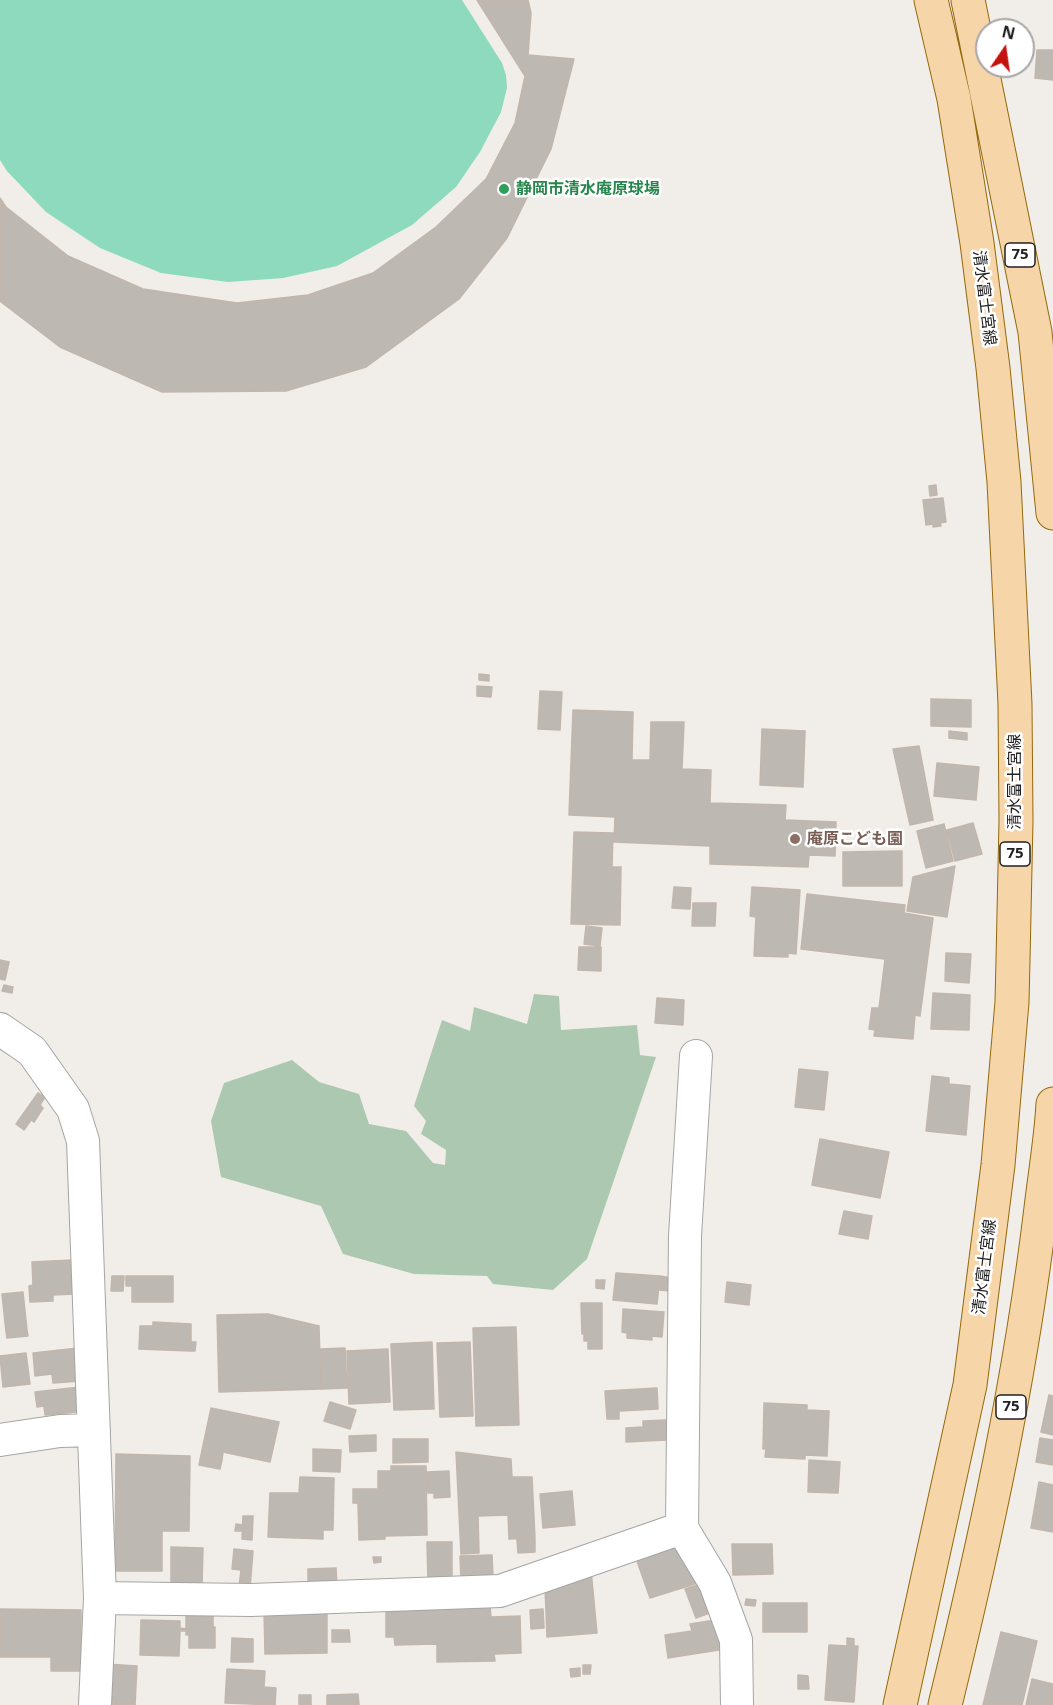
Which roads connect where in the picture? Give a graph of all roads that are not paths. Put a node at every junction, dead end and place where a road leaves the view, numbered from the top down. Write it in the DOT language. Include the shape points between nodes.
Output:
graph roads {
  1 [pos="931,0"];
  2 [pos="968,0"];
  3 [pos="1053,513"];
  4 [pos="0,1029"];
  5 [pos="696,1056"];
  6 [pos="1053,1104"];
  7 [pos="94,1431"];
  8 [pos="0,1440"];
  9 [pos="681,1528"];
  10 [pos="100,1598"];
  11 [pos="96,1705"];
  12 [pos="737,1705"];
  13 [pos="900,1705"];
  14 [pos="945,1705"];
  1 -- 13 [label="main road, 清水富士宮線 / 75" via="954,99 977,243 1004,482 1015,704 1014,937 998,1165 970,1386"];
  2 -- 3 [label="main road, 75" via="1035,332"];
  4 -- 7 [label="street" via="32,1051 73,1109 84,1141"];
  5 -- 9 [label="street" via="685,1236"];
  6 -- 14 [label="main road, 75" via="1035,1261 998,1476"];
  7 -- 8 [label="street" via="60,1431"];
  7 -- 10 [label="street"];
  9 -- 10 [label="street" via="500,1591 251,1600"];
  9 -- 12 [label="street" via="715,1583 736,1640"];
  10 -- 11 [label="street"];
}
